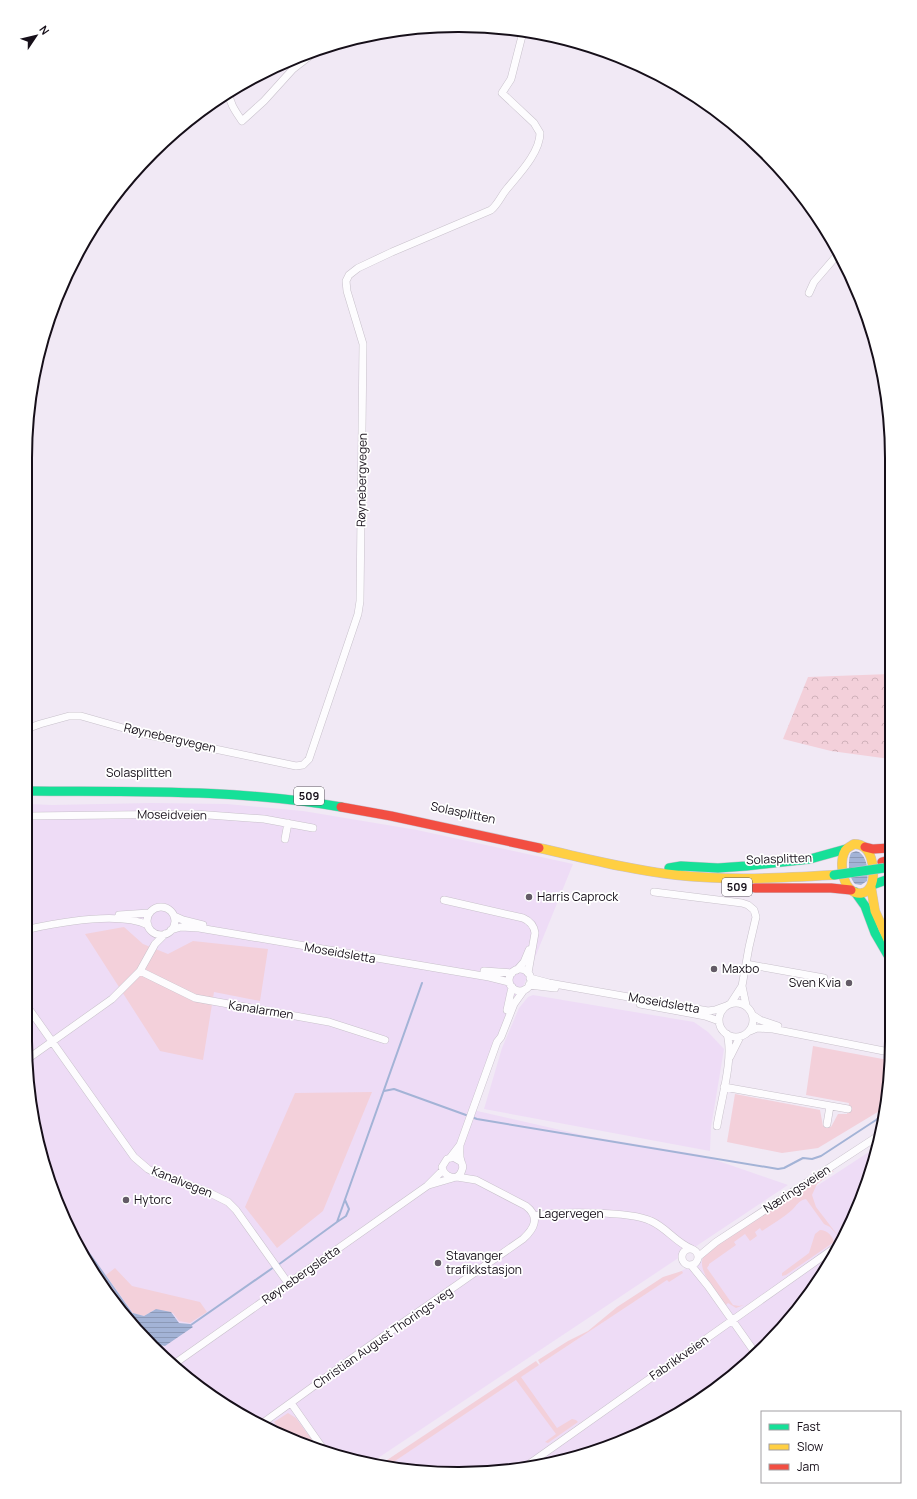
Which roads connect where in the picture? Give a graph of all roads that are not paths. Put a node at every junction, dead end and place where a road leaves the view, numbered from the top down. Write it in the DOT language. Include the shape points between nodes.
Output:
graph roads {
  1 [pos="522,37"];
  2 [pos="303,61"];
  3 [pos="230,99"];
  4 [pos="835,258"];
  5 [pos="809,293"];
  6 [pos="32,727"];
  7 [pos="32,784"];
  8 [pos="32,791"];
  9 [pos="32,816"];
  10 [pos="288,823"];
  11 [pos="314,828"];
  12 [pos="285,839"];
  13 [pos="865,846"];
  14 [pos="885,848"];
  15 [pos="846,849"];
  16 [pos="885,864"];
  17 [pos="626,866"];
  18 [pos="669,868"];
  19 [pos="833,872"];
  20 [pos="885,881"];
  21 [pos="872,886"];
  22 [pos="811,888"];
  23 [pos="853,891"];
  24 [pos="654,892"];
  25 [pos="444,900"];
  26 [pos="149,913"];
  27 [pos="174,916"];
  28 [pos="868,916"];
  29 [pos="32,923"];
  30 [pos="32,928"];
  31 [pos="150,928"];
  32 [pos="168,932"];
  33 [pos="885,933"];
  34 [pos="534,942"];
  35 [pos="152,949"];
  36 [pos="885,950"];
  37 [pos="746,964"];
  38 [pos="514,971"];
  39 [pos="140,972"];
  40 [pos="824,978"];
  41 [pos="528,981"];
  42 [pos="511,984"];
  43 [pos="742,986"];
  44 [pos="728,1004"];
  45 [pos="746,1005"];
  46 [pos="32,1013"];
  47 [pos="754,1016"];
  48 [pos="719,1021"];
  49 [pos="750,1031"];
  50 [pos="727,1034"];
  51 [pos="740,1037"];
  52 [pos="384,1040"];
  53 [pos="52,1042"];
  54 [pos="497,1042"];
  55 [pos="885,1047"];
  56 [pos="885,1051"];
  57 [pos="33,1056"];
  58 [pos="729,1059"];
  59 [pos="724,1087"];
  60 [pos="830,1106"];
  61 [pos="848,1109"];
  62 [pos="827,1124"];
  63 [pos="716,1126"];
  64 [pos="873,1139"];
  65 [pos="460,1145"];
  66 [pos="450,1158"];
  67 [pos="462,1163"];
  68 [pos="443,1170"];
  69 [pos="455,1177"];
  70 [pos="476,1180"];
  71 [pos="427,1186"];
  72 [pos="534,1216"];
  73 [pos="672,1234"];
  74 [pos="716,1242"];
  75 [pos="693,1249"];
  76 [pos="829,1252"];
  77 [pos="682,1257"];
  78 [pos="696,1261"];
  79 [pos="288,1284"];
  80 [pos="732,1320"];
  81 [pos="753,1349"];
  82 [pos="178,1361"];
  83 [pos="291,1403"];
  84 [pos="266,1421"];
  85 [pos="319,1443"];
  86 [pos="535,1460"];
  1 -- 6 [label="street, Røynebergvegen" via="511,80 502,93 540,133 537,146 520,174 491,210 410,243 358,268 346,281 363,344 360,601 358,614 309,759 303,765 296,766 148,735 81,716 63,717"];
  2 -- 3 [label="street" via="242,121"];
  4 -- 5 [label="street" via="814,282"];
  7 -- 18 [label="main road, Solasplitten / 509" via="212,787 320,797"];
  8 -- 17 [label="main road, Solasplitten / 509" via="182,792 269,797 391,816"];
  9 -- 10 [label="street, Moseidveien" via="195,814"];
  10 -- 11 [label="street, Moseidveien"];
  10 -- 12 [label="street"];
  13 -- 14 [label="main road"];
  13 -- 15 [label="main road" via="854,844"];
  13 -- 21 [label="main road" via="870,856"];
  15 -- 18 [label="main road, 509" via="808,860 718,868"];
  15 -- 23 [label="main road" via="842,859 845,881"];
  16 -- 19 [label="main road, Solasplitten / 509, bridge"];
  17 -- 19 [label="main road, Solasplitten / 509" via="676,875 730,879 771,879"];
  17 -- 22 [label="main road, 509" via="634,871 695,883 749,888"];
  18 -- 19 [label="main road, Solasplitten / 509" via="730,872"];
  20 -- 21 [label="main road"];
  21 -- 23 [label="main road" via="865,892"];
  21 -- 33 [label="main road" via="875,910"];
  22 -- 23 [label="main road, 509" via="832,887"];
  22 -- 28 [label="main road" via="848,894 860,904"];
  23 -- 28 [label="main road" via="865,906"];
  24 -- 37 [label="street" via="748,905 756,916"];
  25 -- 34 [label="street" via="523,918 535,928"];
  26 -- 27 [label="street" via="155,908 162,907"];
  26 -- 29 [label="street" via="70,917"];
  26 -- 31 [label="street" via="147,921"];
  27 -- 32 [label="street" via="175,924"];
  27 -- 38 [label="street, Moseidsletta" via="199,924 340,948 490,972"];
  28 -- 36 [label="main road"];
  30 -- 31 [label="street" via="71,921 122,918 142,922"];
  31 -- 32 [label="street" via="158,935"];
  31 -- 35 [label="street"];
  32 -- 35 [label="street"];
  32 -- 42 [label="street, Moseidsletta" via="181,927 199,928 489,977"];
  34 -- 38 [label="street" via="524,962"];
  34 -- 41 [label="street"];
  35 -- 39 [label="street"];
  37 -- 40 [label="street"];
  37 -- 43 [label="street"];
  38 -- 41 [label="street, Moseidsletta" via="523,969"];
  38 -- 42 [label="street"];
  39 -- 52 [label="street, Kanalarmen" via="195,998 330,1022"];
  39 -- 53 [label="street" via="112,999"];
  41 -- 42 [label="street, Moseidsletta" via="517,990"];
  41 -- 44 [label="street, Moseidsletta" via="708,1011"];
  41 -- 48 [label="street, Moseidsletta" via="705,1016"];
  41 -- 54 [label="street" via="514,1004"];
  42 -- 54 [label="street" via="510,1003"];
  43 -- 44 [label="street"];
  43 -- 45 [label="street"];
  44 -- 45 [label="street" via="736,1002"];
  44 -- 48 [label="street" via="719,1015"];
  45 -- 47 [label="street"];
  46 -- 53 [label="street"];
  47 -- 49 [label="street"];
  47 -- 55 [label="street" via="774,1025"];
  48 -- 50 [label="street"];
  49 -- 51 [label="street"];
  49 -- 56 [label="street" via="757,1028 774,1029"];
  50 -- 51 [label="street"];
  50 -- 58 [label="street"];
  51 -- 58 [label="street"];
  53 -- 57 [label="street"];
  53 -- 79 [label="street, Kanalvegen" via="134,1157 157,1174 228,1202"];
  54 -- 65 [label="street"];
  58 -- 59 [label="street"];
  59 -- 60 [label="street"];
  59 -- 63 [label="street"];
  60 -- 61 [label="street"];
  60 -- 62 [label="street"];
  64 -- 74 [label="street, Næringsveien"];
  65 -- 66 [label="street"];
  65 -- 67 [label="street"];
  66 -- 67 [label="street" via="456,1158"];
  66 -- 68 [label="street" via="443,1164"];
  67 -- 69 [label="street" via="462,1172"];
  67 -- 70 [label="street, Lagervegen"];
  68 -- 69 [label="street" via="446,1175"];
  68 -- 71 [label="street, Røynebergsletta"];
  69 -- 70 [label="street, Lagervegen"];
  69 -- 71 [label="street, Røynebergsletta"];
  70 -- 72 [label="street, Lagervegen" via="521,1203 529,1208"];
  71 -- 79 [label="street, Røynebergsletta"];
  72 -- 73 [label="street, Lagervegen" via="552,1213 632,1215 650,1220"];
  72 -- 83 [label="street, Christian August Thorings veg" via="532,1228 523,1239"];
  73 -- 75 [label="street, Lagervegen" via="683,1245"];
  73 -- 77 [label="street"];
  74 -- 75 [label="street, Næringsveien"];
  74 -- 78 [label="street, Næringsveien"];
  75 -- 77 [label="street" via="685,1251"];
  75 -- 78 [label="street" via="698,1253"];
  76 -- 80 [label="street, Fabrikkveien"];
  77 -- 78 [label="street" via="686,1263"];
  78 -- 80 [label="street" via="708,1286"];
  79 -- 82 [label="street, Røynebergsletta"];
  80 -- 81 [label="street"];
  80 -- 86 [label="street, Fabrikkveien"];
  83 -- 84 [label="street, Christian August Thorings veg"];
  83 -- 85 [label="street"];
}
